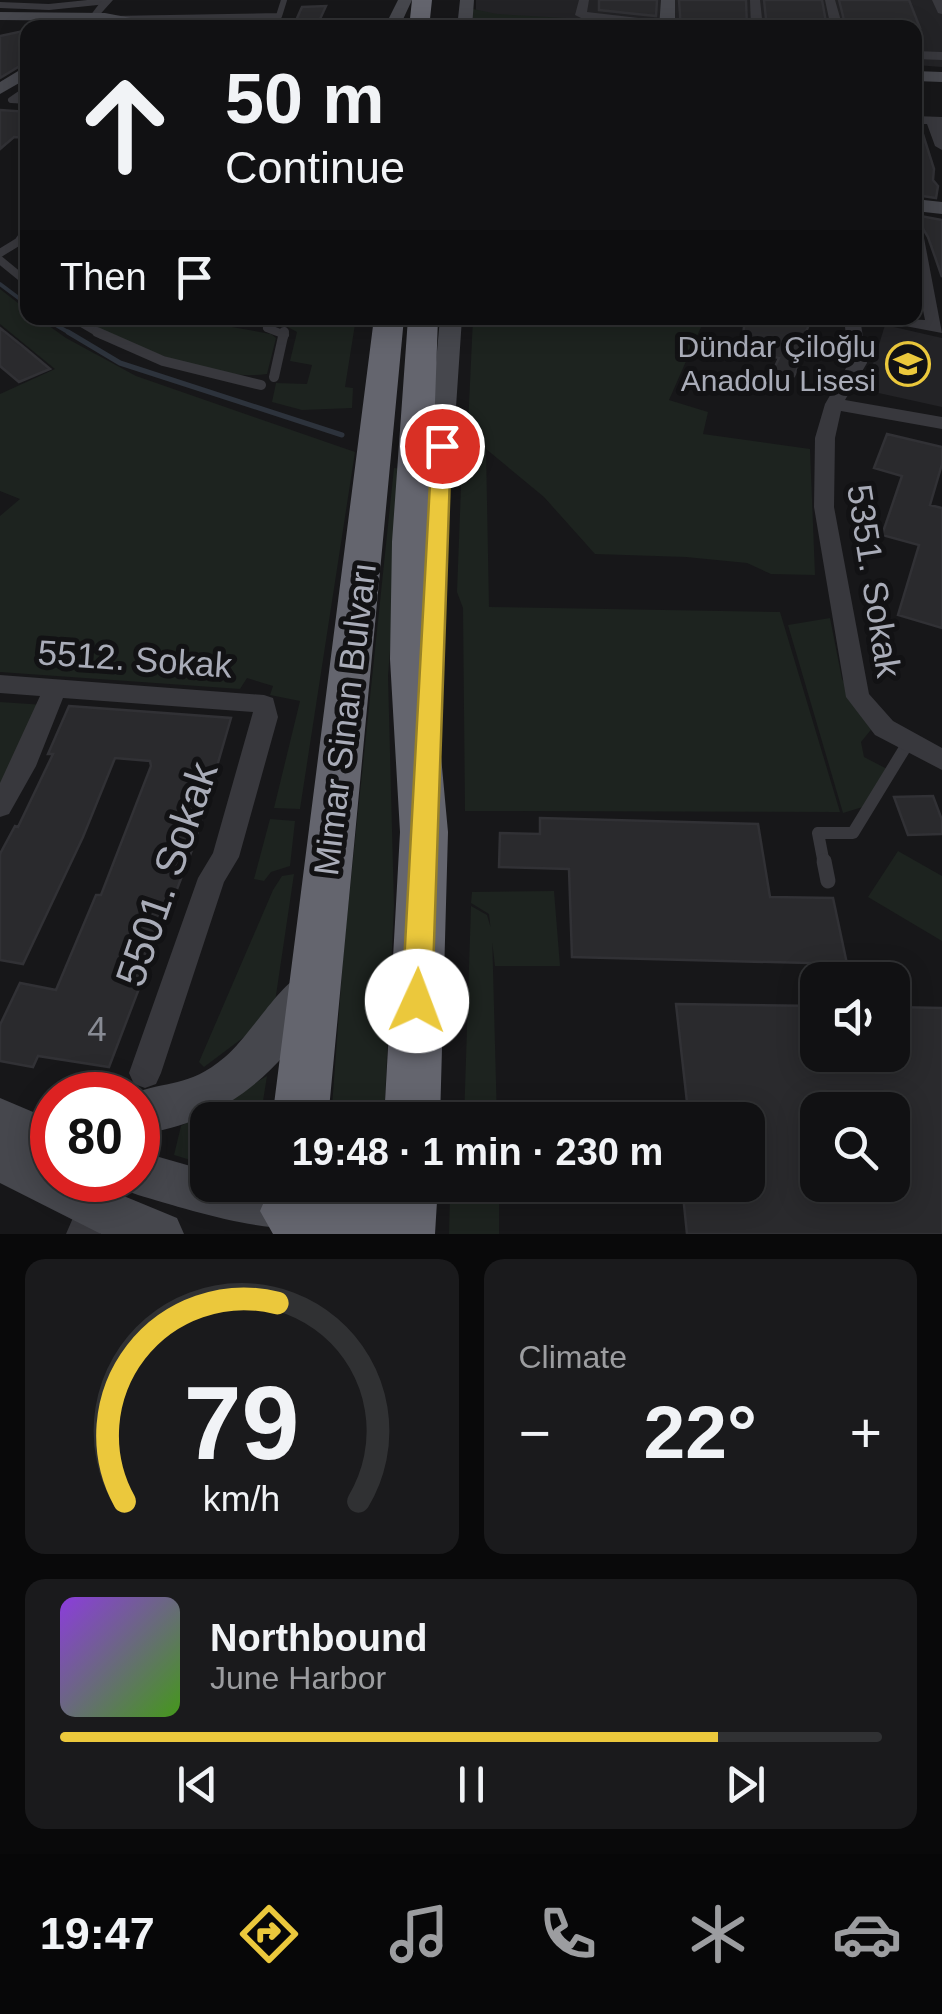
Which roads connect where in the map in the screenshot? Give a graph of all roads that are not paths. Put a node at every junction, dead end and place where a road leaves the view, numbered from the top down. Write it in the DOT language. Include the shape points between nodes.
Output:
graph roads {
  1 [pos="77,0"];
  2 [pos="108,0"];
  3 [pos="284,0"];
  4 [pos="584,0"];
  5 [pos="938,0"];
  6 [pos="122,1"];
  7 [pos="0,5"];
  8 [pos="942,11"];
  9 [pos="100,20"];
  10 [pos="175,20"];
  11 [pos="624,20"];
  12 [pos="937,121"];
  13 [pos="942,146"];
  14 [pos="20,239"];
  15 [pos="0,257"];
  16 [pos="922,261"];
  17 [pos="20,276"];
  18 [pos="83,325"];
  19 [pos="270,325"];
  20 [pos="388,325"];
  21 [pos="423,325"];
  22 [pos="440,325"];
  23 [pos="450,325"];
  24 [pos="853,325"];
  25 [pos="939,327"];
  26 [pos="274,377"];
  27 [pos="261,386"];
  28 [pos="834,404"];
  29 [pos="444,407"];
  30 [pos="942,424"];
  31 [pos="0,684"];
  32 [pos="55,688"];
  33 [pos="264,704"];
  34 [pos="908,743"];
  35 [pos="942,760"];
  36 [pos="0,806"];
  37 [pos="424,832"];
  38 [pos="828,881"];
  39 [pos="315,974"];
  40 [pos="148,1072"];
  41 [pos="302,1102"];
  42 [pos="413,1102"];
  43 [pos="160,1103"];
  44 [pos="0,1116"];
  45 [pos="30,1118"];
  46 [pos="30,1130"];
  47 [pos="0,1159"];
  48 [pos="160,1179"];
  49 [pos="407,1202"];
  50 [pos="290,1210"];
  51 [pos="88,1222"];
  52 [pos="161,1234"];
  53 [pos="371,1234"];
  54 [pos="404,1234"];
  1 -- 2 [label="lane"];
  1 -- 7 [label="lane"];
  2 -- 6 [label="street"];
  3 -- 10 [label="lane" via="279,16"];
  4 -- 11 [label="street" via="581,15"];
  5 -- 8 [label="street"];
  6 -- 9 [label="street"];
  12 -- 13 [label="street"];
  14 -- 15 [label="lane"];
  15 -- 17 [label="lane"];
  16 -- 25 [label="street"];
  18 -- 27 [label="lane" via="102,338"];
  19 -- 26 [label="lane" via="286,333"];
  20 -- 39 [label="highway, Mimar Sinan Bulvarı"];
  21 -- 37 [label="highway, Mimar Sinan Bulvarı" via="411,659"];
  22 -- 29 [label="highway"];
  23 -- 29 [label="street"];
  24 -- 28 [label="street, 5351. Sokak" via="858,363"];
  28 -- 30 [label="street"];
  28 -- 34 [label="street, 5351. Sokak" via="825,438 824,507 844,633 858,697 884,728"];
  29 -- 37 [label="highway"];
  31 -- 32 [label="street, 5512. Sokak"];
  32 -- 33 [label="street, 5512. Sokak"];
  32 -- 36 [label="street"];
  33 -- 40 [label="street, 5501. Sokak" via="266,717 225,857 212,878"];
  34 -- 35 [label="street, 5351. Sokak"];
  34 -- 38 [label="lane" via="853,833 818,832"];
  37 -- 42 [label="highway, Mimar Sinan Bulvarı"];
  39 -- 41 [label="highway, Mimar Sinan Bulvarı"];
  39 -- 43 [label="street" via="259,1055 174,1111"];
  44 -- 45 [label="street"];
  44 -- 46 [label="street"];
  47 -- 51 [label="street"];
  48 -- 50 [label="street" via="255,1207"];
  49 -- 54 [label="highway"];
  50 -- 53 [label="highway" via="341,1210"];
  51 -- 52 [label="street"];
}
